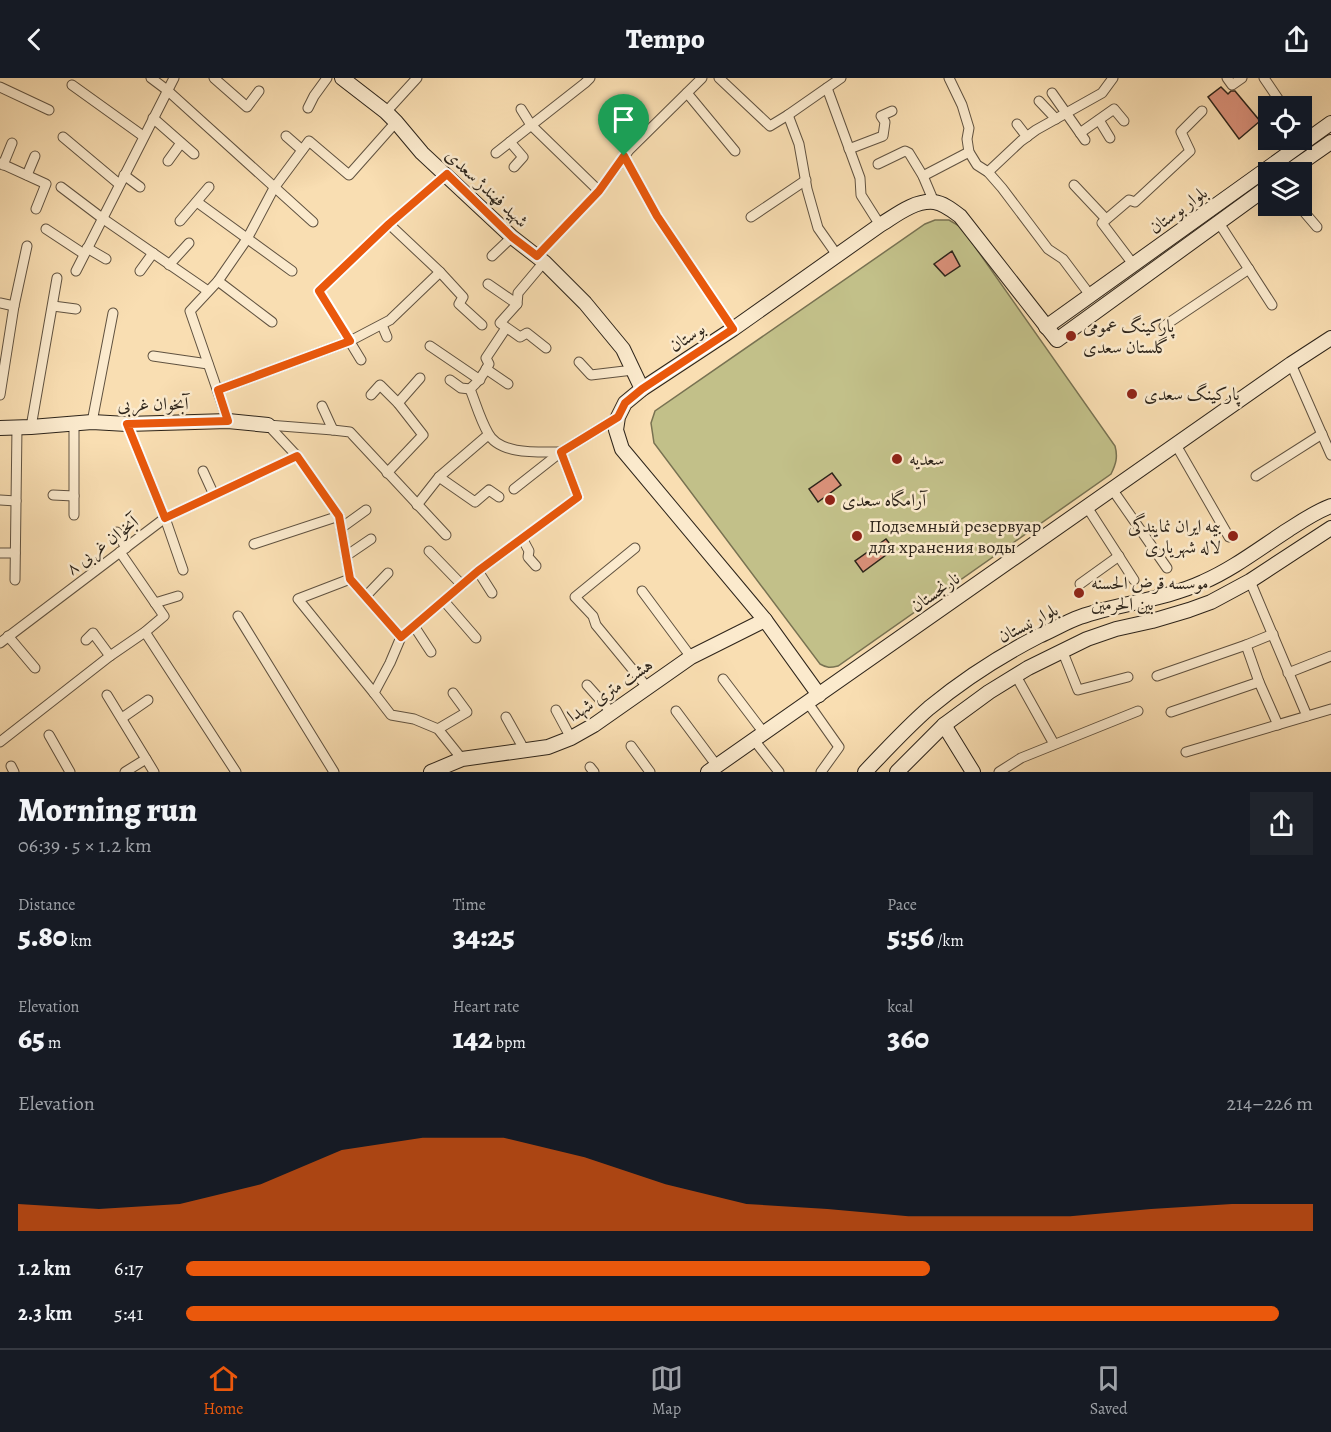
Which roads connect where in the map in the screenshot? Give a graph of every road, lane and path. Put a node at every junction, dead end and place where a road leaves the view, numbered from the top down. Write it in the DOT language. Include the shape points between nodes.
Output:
graph roads {
  1 [pos="151,78"];
  2 [pos="174,78"];
  3 [pos="214,78"];
  4 [pos="327,78"];
  5 [pos="342,78"];
  6 [pos="417,78"];
  7 [pos="590,78"];
  8 [pos="702,78"];
  9 [pos="719,78"];
  10 [pos="841,78"];
  11 [pos="1113,78"];
  12 [pos="1227,78"];
  13 [pos="1242,78"];
  14 [pos="1264,78"];
  15 [pos="952,79"];
  16 [pos="72,85"];
  17 [pos="0,87"];
  18 [pos="827,88"];
  19 [pos="167,90"];
  20 [pos="260,91"];
  21 [pos="687,93"];
  22 [pos="1052,93"];
  23 [pos="1276,96"];
  24 [pos="1039,101"];
  25 [pos="308,108"];
  26 [pos="521,109"];
  27 [pos="48,110"];
  28 [pos="892,111"];
  29 [pos="1202,111"];
  30 [pos="1066,114"];
  31 [pos="788,115"];
  32 [pos="391,117"];
  33 [pos="153,118"];
  34 [pos="1056,119"];
  35 [pos="1099,120"];
  36 [pos="1124,121"];
  37 [pos="1331,123"];
  38 [pos="1017,124"];
  39 [pos="531,125"];
  40 [pos="1312,133"];
  41 [pos="143,135"];
  42 [pos="286,136"];
  43 [pos="63,137"];
  44 [pos="1027,137"];
  45 [pos="1110,138"];
  46 [pos="510,142"];
  47 [pos="1331,142"];
  48 [pos="12,143"];
  49 [pos="181,143"];
  50 [pos="1312,148"];
  51 [pos="849,149"];
  52 [pos="302,150"];
  53 [pos="1286,150"];
  54 [pos="735,151"];
  55 [pos="969,152"];
  56 [pos="496,153"];
  57 [pos="1316,153"];
  58 [pos="194,154"];
  59 [pos="35,156"];
  60 [pos="624,156"];
  61 [pos="168,161"];
  62 [pos="1303,162"];
  63 [pos="1,164"];
  64 [pos="878,164"];
  65 [pos="514,167"];
  66 [pos="988,172"];
  67 [pos="447,174"];
  68 [pos="27,175"];
  69 [pos="923,176"];
  70 [pos="122,179"];
  71 [pos="806,180"];
  72 [pos="1074,185"];
  73 [pos="61,187"];
  74 [pos="140,187"];
  75 [pos="210,187"];
  76 [pos="274,188"];
  77 [pos="599,191"];
  78 [pos="1258,194"];
  79 [pos="197,202"];
  80 [pos="934,202"];
  81 [pos="36,209"];
  82 [pos="1308,216"];
  83 [pos="751,217"];
  84 [pos="102,218"];
  85 [pos="1106,219"];
  86 [pos="180,221"];
  87 [pos="313,222"];
  88 [pos="1219,223"];
  89 [pos="389,224"];
  90 [pos="880,225"];
  91 [pos="1317,227"];
  92 [pos="46,229"];
  93 [pos="512,237"];
  94 [pos="247,239"];
  95 [pos="189,243"];
  96 [pos="27,246"];
  97 [pos="86,251"];
  98 [pos="153,253"];
  99 [pos="837,255"];
  100 [pos="492,256"];
  101 [pos="106,259"];
  102 [pos="541,259"];
  103 [pos="1133,264"];
  104 [pos="169,265"];
  105 [pos="1249,269"];
  106 [pos="76,271"];
  107 [pos="140,271"];
  108 [pos="292,271"];
  109 [pos="440,272"];
  110 [pos="57,278"];
  111 [pos="218,281"];
  112 [pos="488,284"];
  113 [pos="208,291"];
  114 [pos="1090,296"];
  115 [pos="0,303"];
  116 [pos="517,304"];
  117 [pos="1272,305"];
  118 [pos="14,306"];
  119 [pos="53,306"];
  120 [pos="76,309"];
  121 [pos="113,314"];
  122 [pos="272,322"];
  123 [pos="382,325"];
  124 [pos="482,325"];
  125 [pos="503,325"];
  126 [pos="1046,327"];
  127 [pos="1164,327"];
  128 [pos="733,329"];
  129 [pos="387,337"];
  130 [pos="1331,338"];
  131 [pos="350,341"];
  132 [pos="430,346"];
  133 [pos="546,348"];
  134 [pos="153,356"];
  135 [pos="361,360"];
  136 [pos="579,362"];
  137 [pos="208,364"];
  138 [pos="1291,364"];
  139 [pos="486,369"];
  140 [pos="633,370"];
  141 [pos="2,374"];
  142 [pos="420,378"];
  143 [pos="450,380"];
  144 [pos="480,380"];
  145 [pos="508,384"];
  146 [pos="470,389"];
  147 [pos="642,389"];
  148 [pos="218,390"];
  149 [pos="0,395"];
  150 [pos="371,395"];
  151 [pos="398,403"];
  152 [pos="322,406"];
  153 [pos="618,417"];
  154 [pos="228,421"];
  155 [pos="92,422"];
  156 [pos="74,424"];
  157 [pos="127,424"];
  158 [pos="268,425"];
  159 [pos="1331,425"];
  160 [pos="24,427"];
  161 [pos="0,428"];
  162 [pos="333,430"];
  163 [pos="1321,432"];
  164 [pos="488,435"];
  165 [pos="1176,445"];
  166 [pos="561,452"];
  167 [pos="1331,455"];
  168 [pos="297,456"];
  169 [pos="203,471"];
  170 [pos="387,473"];
  171 [pos="1256,476"];
  172 [pos="439,477"];
  173 [pos="514,489"];
  174 [pos="1112,489"];
  175 [pos="53,495"];
  176 [pos="214,495"];
  177 [pos="74,496"];
  178 [pos="499,497"];
  179 [pos="0,500"];
  180 [pos="16,501"];
  181 [pos="417,505"];
  182 [pos="1331,506"];
  183 [pos="1087,507"];
  184 [pos="366,510"];
  185 [pos="74,515"];
  186 [pos="339,516"];
  187 [pos="165,518"];
  188 [pos="341,528"];
  189 [pos="1331,528"];
  190 [pos="117,532"];
  191 [pos="446,535"];
  192 [pos="1229,537"];
  193 [pos="371,538"];
  194 [pos="522,538"];
  195 [pos="254,544"];
  196 [pos="635,548"];
  197 [pos="123,550"];
  198 [pos="429,551"];
  199 [pos="0,553"];
  200 [pos="15,553"];
  201 [pos="346,556"];
  202 [pos="1119,556"];
  203 [pos="537,566"];
  204 [pos="1167,568"];
  205 [pos="183,570"];
  206 [pos="478,571"];
  207 [pos="388,573"];
  208 [pos="350,579"];
  209 [pos="15,580"];
  210 [pos="1134,580"];
  211 [pos="1250,581"];
  212 [pos="1080,584"];
  213 [pos="462,585"];
  214 [pos="642,591"];
  215 [pos="492,593"];
  216 [pos="177,596"];
  217 [pos="366,596"];
  218 [pos="444,601"];
  219 [pos="155,603"];
  220 [pos="238,616"];
  221 [pos="765,620"];
  222 [pos="414,626"];
  223 [pos="145,632"];
  224 [pos="1273,634"];
  225 [pos="8,636"];
  226 [pos="401,637"];
  227 [pos="476,638"];
  228 [pos="86,640"];
  229 [pos="0,643"];
  230 [pos="1246,645"];
  231 [pos="1062,650"];
  232 [pos="431,652"];
  233 [pos="110,656"];
  234 [pos="1331,656"];
  235 [pos="691,657"];
  236 [pos="35,668"];
  237 [pos="1288,673"];
  238 [pos="1016,676"];
  239 [pos="1157,676"];
  240 [pos="1128,677"];
  241 [pos="723,679"];
  242 [pos="1259,682"];
  243 [pos="587,685"];
  244 [pos="647,687"];
  245 [pos="374,693"];
  246 [pos="453,693"];
  247 [pos="107,695"];
  248 [pos="814,699"];
  249 [pos="148,700"];
  250 [pos="1331,709"];
  251 [pos="556,710"];
  252 [pos="676,711"];
  253 [pos="1138,711"];
  254 [pos="1171,712"];
  255 [pos="612,713"];
  256 [pos="1306,716"];
  257 [pos="506,717"];
  258 [pos="122,718"];
  259 [pos="1278,725"];
  260 [pos="944,726"];
  261 [pos="438,729"];
  262 [pos="49,735"];
  263 [pos="759,737"];
  264 [pos="572,738"];
  265 [pos="0,742"];
  266 [pos="1054,744"];
  267 [pos="631,746"];
  268 [pos="525,751"];
  269 [pos="1186,752"];
  270 [pos="146,759"];
  271 [pos="459,765"];
  272 [pos="712,769"];
  273 [pos="70,772"];
  274 [pos="124,772"];
  275 [pos="154,772"];
  276 [pos="236,772"];
  277 [pos="334,772"];
  278 [pos="431,772"];
  279 [pos="650,772"];
  280 [pos="779,772"];
  281 [pos="821,772"];
  282 [pos="865,772"];
  283 [pos="897,772"];
  284 [pos="973,772"];
  285 [pos="999,772"];
  1 -- 19 [label="street"];
  2 -- 19 [label="street"];
  3 -- 20 [label="street" via="247,106"];
  4 -- 25 [label="street"];
  5 -- 32 [label="street, شهید فهندژ سعدی"];
  6 -- 32 [label="street"];
  7 -- 39 [label="street"];
  8 -- 21 [label="street"];
  9 -- 31 [label="street" via="770,126"];
  10 -- 18 [label="street"];
  11 -- 30 [label="street" via="1102,93"];
  12 -- 13 [label="street" via="1232,85"];
  14 -- 23 [label="street"];
  15 -- 55 [label="street" via="969,128"];
  16 -- 41 [label="street"];
  17 -- 27 [label="street"];
  18 -- 31 [label="street"];
  18 -- 51 [label="street"];
  19 -- 33 [label="street"];
  19 -- 76 [label="street"];
  21 -- 54 [label="street"];
  21 -- 60 [label="street"];
  22 -- 30 [label="street"];
  24 -- 34 [label="street"];
  26 -- 39 [label="street"];
  28 -- 51 [label="street" via="881,116 885,122 883,136"];
  29 -- 85 [label="street" via="1181,132 1190,151 1135,202 1129,200"];
  30 -- 34 [label="street"];
  30 -- 35 [label="street" via="1083,136"];
  31 -- 71 [label="street"];
  32 -- 52 [label="street" via="350,175 309,141"];
  32 -- 67 [label="street, شهید فهندژ سعدی" via="422,153"];
  33 -- 41 [label="street"];
  33 -- 49 [label="street"];
  34 -- 44 [label="street"];
  35 -- 36 [label="street" via="1114,109"];
  35 -- 45 [label="street"];
  37 -- 40 [label="street, بلوار بوستان"];
  38 -- 44 [label="street"];
  39 -- 46 [label="street"];
  39 -- 77 [label="street"];
  41 -- 70 [label="street"];
  42 -- 52 [label="street"];
  43 -- 70 [label="street"];
  44 -- 66 [label="street"];
  46 -- 56 [label="street"];
  46 -- 65 [label="street" via="523,157"];
  47 -- 57 [label="street"];
  48 -- 63 [label="street"];
  49 -- 58 [label="street"];
  49 -- 61 [label="street"];
  50 -- 57 [label="street"];
  51 -- 90 [label="street" via="860,178 861,195"];
  52 -- 76 [label="street"];
  53 -- 103 [label="street, بلوار بوستان"];
  55 -- 66 [label="street"];
  55 -- 69 [label="street"];
  57 -- 62 [label="street"];
  59 -- 68 [label="street"];
  60 -- 77 [label="street"];
  60 -- 128 [label="street" via="657,216"];
  63 -- 68 [label="street"];
  64 -- 69 [label="street" via="905,151"];
  66 -- 114 [label="street"];
  67 -- 89 [label="street"];
  67 -- 93 [label="street, شهید فهندژ سعدی"];
  68 -- 81 [label="street" via="46,184"];
  69 -- 80 [label="street"];
  70 -- 74 [label="street"];
  70 -- 84 [label="street"];
  71 -- 83 [label="street"];
  71 -- 99 [label="street" via="818,228"];
  72 -- 85 [label="street"];
  73 -- 84 [label="street"];
  75 -- 79 [label="street"];
  76 -- 87 [label="street"];
  76 -- 94 [label="street"];
  77 -- 102 [label="street"];
  78 -- 88 [label="street, بلوار بوستان"];
  79 -- 86 [label="street"];
  79 -- 94 [label="street"];
  80 -- 90 [label="street, بوستان" via="902,211"];
  80 -- 126 [label="street" via="960,216"];
  82 -- 91 [label="street"];
  84 -- 97 [label="street"];
  84 -- 98 [label="street"];
  85 -- 103 [label="street" via="1102,223"];
  88 -- 105 [label="street"];
  88 -- 126 [label="street, بلوار بوستان" via="1057,340"];
  89 -- 109 [label="street"];
  89 -- 131 [label="street" via="319,291"];
  90 -- 99 [label="street, بوستان"];
  92 -- 97 [label="street"];
  93 -- 100 [label="street"];
  93 -- 102 [label="street, شهید فهندژ سعدی"];
  94 -- 108 [label="street"];
  94 -- 111 [label="street"];
  95 -- 104 [label="street"];
  96 -- 118 [label="street"];
  97 -- 101 [label="street"];
  97 -- 106 [label="street"];
  98 -- 104 [label="street"];
  98 -- 107 [label="street"];
  99 -- 128 [label="street, بوستان"];
  102 -- 116 [label="street" via="518,293"];
  102 -- 140 [label="street, شهید فهندژ سعدی" via="585,303 623,349"];
  103 -- 114 [label="street, بلوار بوستان"];
  104 -- 113 [label="street"];
  105 -- 117 [label="street"];
  105 -- 127 [label="street"];
  109 -- 123 [label="street"];
  109 -- 124 [label="street" via="463,297 459,304"];
  110 -- 119 [label="street"];
  111 -- 113 [label="street"];
  111 -- 122 [label="street"];
  112 -- 116 [label="street"];
  113 -- 137 [label="street" via="190,311"];
  114 -- 126 [label="street, بلوار بوستان"];
  115 -- 118 [label="street"];
  116 -- 125 [label="street"];
  118 -- 141 [label="street"];
  119 -- 120 [label="street"];
  119 -- 160 [label="street"];
  121 -- 155 [label="street"];
  123 -- 129 [label="street"];
  123 -- 131 [label="street"];
  125 -- 133 [label="street" via="520,337 527,333"];
  125 -- 139 [label="street" via="486,358"];
  128 -- 147 [label="street, بوستان"];
  130 -- 138 [label="street, نارنجستان"];
  131 -- 135 [label="street"];
  131 -- 148 [label="street"];
  132 -- 144 [label="street"];
  134 -- 137 [label="street"];
  136 -- 140 [label="street" via="591,375"];
  137 -- 148 [label="street"];
  138 -- 163 [label="street"];
  138 -- 165 [label="street, نارنجستان"];
  139 -- 144 [label="street"];
  139 -- 145 [label="street"];
  140 -- 147 [label="street, شهید فهندژ سعدی"];
  141 -- 149 [label="street"];
  142 -- 151 [label="street"];
  143 -- 146 [label="street"];
  144 -- 146 [label="street"];
  146 -- 164 [label="street"];
  147 -- 153 [label="street, بوستان" via="625,403"];
  148 -- 154 [label="street"];
  150 -- 151 [label="street" via="380,385"];
  151 -- 170 [label="street" via="423,435"];
  152 -- 162 [label="street"];
  153 -- 166 [label="street"];
  153 -- 221 [label="street" via="616,430 622,449"];
  154 -- 157 [label="street, آبخوان غربی"];
  154 -- 158 [label="street, آبخوان غربی"];
  155 -- 156 [label="street, آبخوان غربی"];
  155 -- 157 [label="street, آبخوان غربی"];
  156 -- 160 [label="street, آبخوان غربی"];
  156 -- 177 [label="street"];
  157 -- 187 [label="street"];
  158 -- 162 [label="street"];
  158 -- 168 [label="street"];
  159 -- 163 [label="street"];
  160 -- 161 [label="street, آبخوان غربی"];
  160 -- 180 [label="street"];
  162 -- 170 [label="street" via="350,432"];
  163 -- 167 [label="street"];
  163 -- 171 [label="street"];
  164 -- 166 [label="street" via="500,446 526,452"];
  164 -- 172 [label="street"];
  165 -- 174 [label="street, نارنجستان"];
  165 -- 192 [label="street"];
  166 -- 173 [label="street"];
  166 -- 194 [label="street" via="578,497"];
  168 -- 176 [label="street, آبخوان غربی ۸"];
  168 -- 186 [label="street"];
  169 -- 176 [label="street"];
  170 -- 181 [label="street"];
  172 -- 178 [label="street" via="475,502 489,490"];
  172 -- 181 [label="street"];
  174 -- 183 [label="street, نارنجستان"];
  174 -- 204 [label="street"];
  175 -- 177 [label="street"];
  176 -- 187 [label="street, آبخوان غربی ۸"];
  177 -- 185 [label="street"];
  179 -- 180 [label="street"];
  180 -- 200 [label="street"];
  181 -- 191 [label="street"];
  182 -- 282 [label="street, بلوار نیستان" via="1202,582 1080,618 1019,646 976,672 930,708"];
  183 -- 202 [label="street"];
  183 -- 248 [label="street, نارنجستان"];
  184 -- 188 [label="street"];
  186 -- 188 [label="street"];
  186 -- 195 [label="street"];
  187 -- 197 [label="street, آبخوان غربی ۸"];
  187 -- 205 [label="street"];
  188 -- 201 [label="street"];
  189 -- 211 [label="street"];
  190 -- 197 [label="street"];
  193 -- 201 [label="street"];
  194 -- 203 [label="street" via="528,557"];
  194 -- 206 [label="street"];
  196 -- 244 [label="street" via="575,597"];
  197 -- 219 [label="street"];
  197 -- 225 [label="street, آبخوان غربی ۸"];
  198 -- 213 [label="street"];
  199 -- 200 [label="street"];
  200 -- 209 [label="street"];
  201 -- 208 [label="street"];
  202 -- 210 [label="street"];
  202 -- 212 [label="street"];
  206 -- 213 [label="street"];
  206 -- 215 [label="street"];
  207 -- 217 [label="street"];
  208 -- 217 [label="street"];
  208 -- 245 [label="street" via="298,599"];
  211 -- 224 [label="street"];
  211 -- 231 [label="street" via="1189,610 1116,629"];
  213 -- 218 [label="street"];
  214 -- 235 [label="street"];
  216 -- 219 [label="street"];
  217 -- 226 [label="street"];
  218 -- 222 [label="street"];
  218 -- 227 [label="street"];
  219 -- 223 [label="street" via="164,616"];
  220 -- 277 [label="street"];
  221 -- 235 [label="street, هشت متری شهدا"];
  221 -- 248 [label="street"];
  222 -- 226 [label="street"];
  222 -- 232 [label="street"];
  223 -- 233 [label="street"];
  223 -- 276 [label="street"];
  224 -- 230 [label="street"];
  224 -- 237 [label="street"];
  225 -- 229 [label="street, آبخوان غربی ۸"];
  225 -- 236 [label="street"];
  226 -- 245 [label="street"];
  228 -- 233 [label="street" via="93,633"];
  230 -- 239 [label="street"];
  230 -- 242 [label="street"];
  231 -- 238 [label="street"];
  231 -- 240 [label="street" via="1078,690"];
  233 -- 265 [label="street"];
  234 -- 237 [label="street"];
  235 -- 244 [label="street, هشت متری شهدا"];
  237 -- 256 [label="street"];
  238 -- 260 [label="street"];
  238 -- 266 [label="street"];
  241 -- 263 [label="street"];
  242 -- 254 [label="street"];
  242 -- 259 [label="street"];
  243 -- 255 [label="street"];
  244 -- 255 [label="street, هشت متری شهدا"];
  245 -- 261 [label="street" via="391,715"];
  246 -- 261 [label="street" via="467,712"];
  247 -- 258 [label="street"];
  248 -- 263 [label="street, نارنجستان"];
  248 -- 281 [label="street" via="839,747"];
  249 -- 258 [label="street"];
  250 -- 256 [label="street"];
  251 -- 264 [label="street"];
  252 -- 272 [label="street"];
  253 -- 266 [label="street"];
  255 -- 264 [label="street, هشت متری شهدا"];
  256 -- 259 [label="street"];
  257 -- 268 [label="street"];
  258 -- 270 [label="street"];
  259 -- 269 [label="street"];
  260 -- 283 [label="street"];
  260 -- 284 [label="street"];
  261 -- 271 [label="street"];
  262 -- 273 [label="street"];
  263 -- 272 [label="street, نارنجستان"];
  263 -- 280 [label="street"];
  264 -- 268 [label="street, هشت متری شهدا"];
  266 -- 285 [label="street"];
  267 -- 279 [label="street"];
  268 -- 271 [label="street, هشت متری شهدا"];
  270 -- 274 [label="street"];
  270 -- 275 [label="street"];
  271 -- 278 [label="street, هشت متری شهدا"];
}
